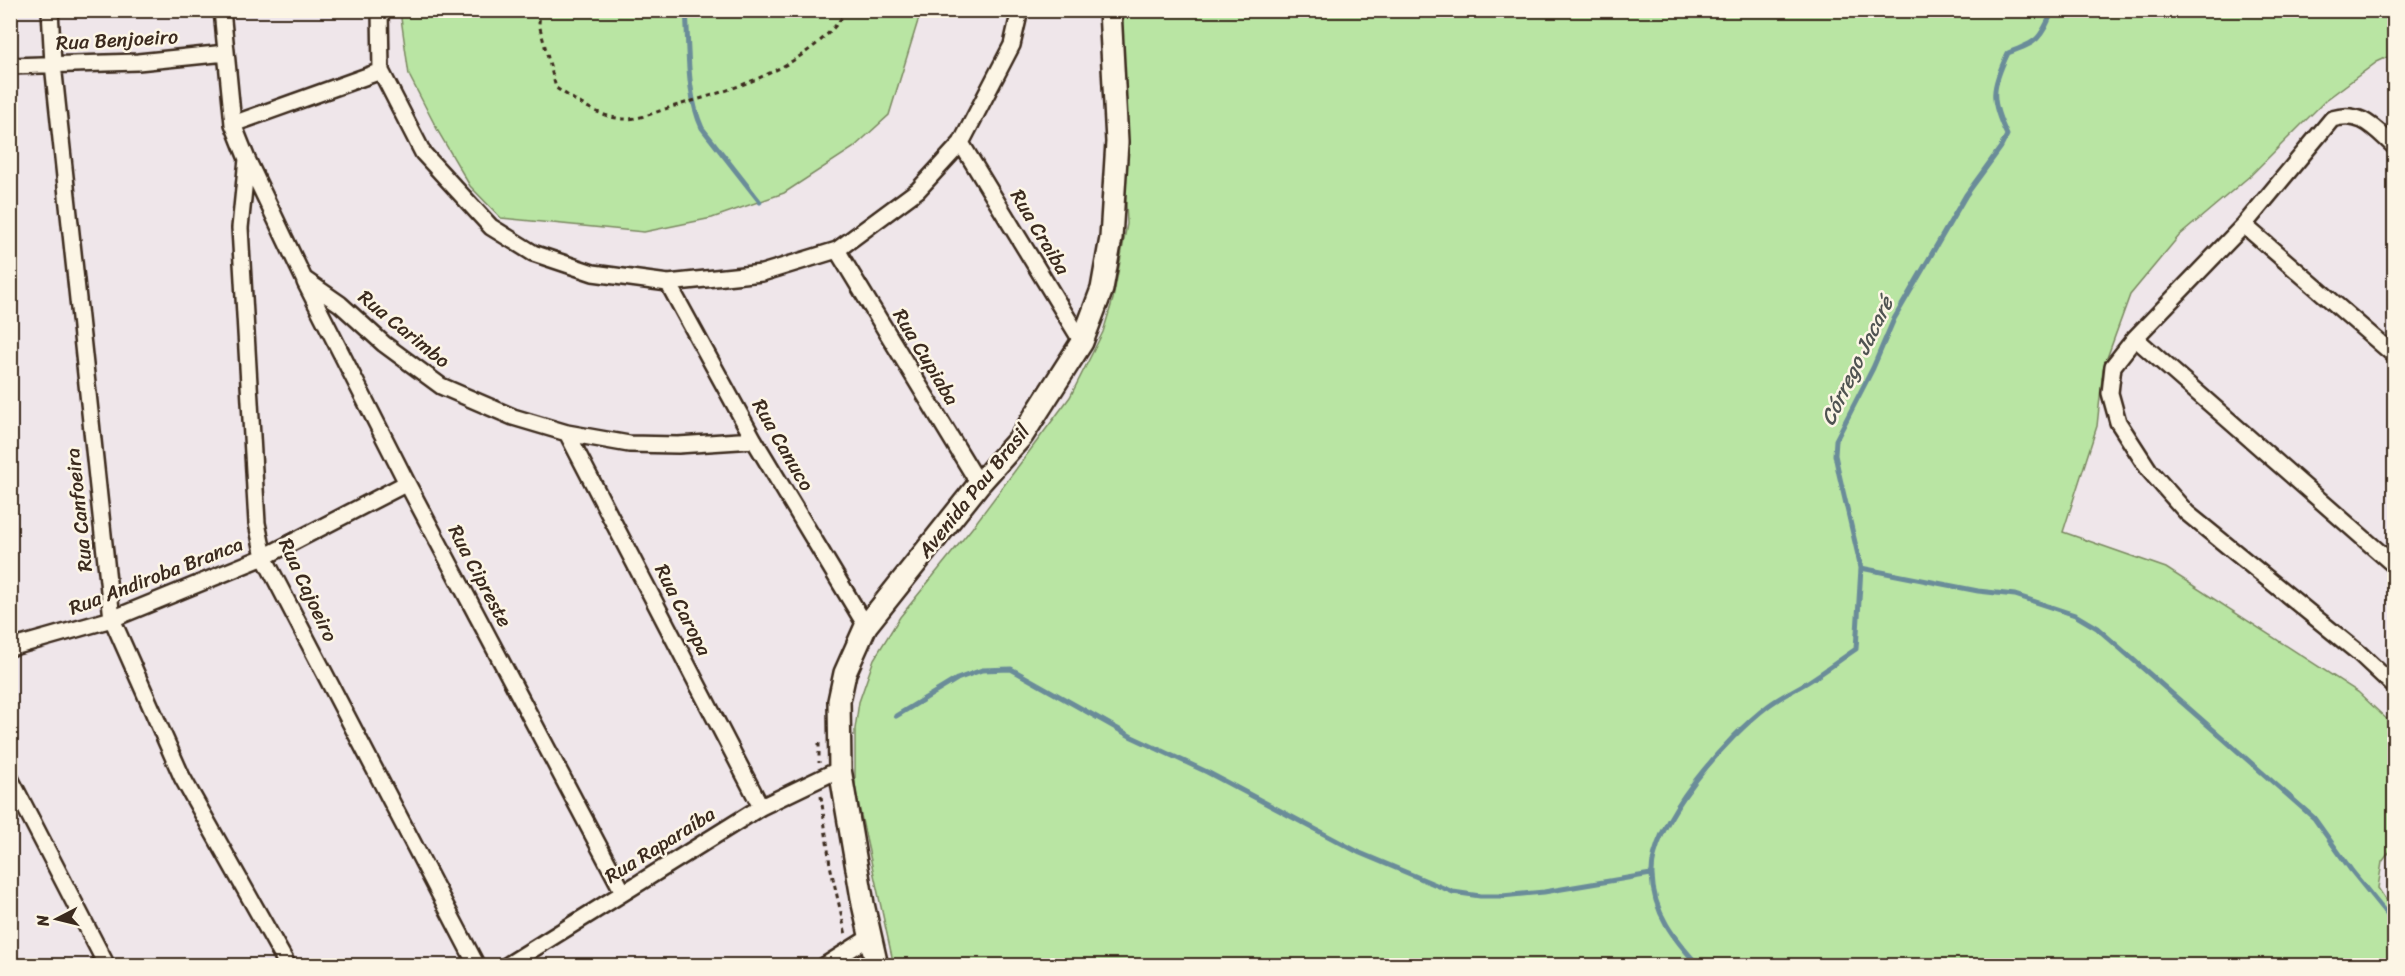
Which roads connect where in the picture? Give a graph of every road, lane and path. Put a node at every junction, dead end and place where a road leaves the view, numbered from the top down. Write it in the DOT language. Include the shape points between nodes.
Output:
graph roads {
  1 [pos="50,10"];
  2 [pos="222,10"];
  3 [pos="380,10"];
  4 [pos="540,10"];
  5 [pos="847,10"];
  6 [pos="1020,10"];
  7 [pos="1110,10"];
  8 [pos="226,53"];
  9 [pos="53,64"];
  10 [pos="10,66"];
  11 [pos="381,71"];
  12 [pos="233,124"];
  13 [pos="961,143"];
  14 [pos="2394,146"];
  15 [pos="247,159"];
  16 [pos="2244,225"];
  17 [pos="837,250"];
  18 [pos="304,279"];
  19 [pos="668,283"];
  20 [pos="2135,338"];
  21 [pos="1082,342"];
  22 [pos="2394,355"];
  23 [pos="567,433"];
  24 [pos="754,440"];
  25 [pos="407,483"];
  26 [pos="979,484"];
  27 [pos="264,557"];
  28 [pos="2394,565"];
  29 [pos="112,619"];
  30 [pos="866,626"];
  31 [pos="10,648"];
  32 [pos="2394,686"];
  33 [pos="840,769"];
  34 [pos="10,778"];
  35 [pos="761,807"];
  36 [pos="623,892"];
  37 [pos="870,937"];
  38 [pos="107,966"];
  39 [pos="288,966"];
  40 [pos="477,966"];
  41 [pos="506,966"];
  42 [pos="824,966"];
  43 [pos="877,966"];
  1 -- 9 [label="street, Rua Canfoeira"];
  2 -- 8 [label="street"];
  3 -- 11 [label="street"];
  4 -- 5 [label="path" via="539,24 556,88 594,112 627,119 728,92 804,55 836,28"];
  6 -- 13 [label="street" via="1012,45"];
  7 -- 21 [label="main road, Avenida Pau Brasil" via="1117,142 1111,237 1102,289"];
  8 -- 9 [label="street, Rua Benjoeiro" via="138,62"];
  8 -- 12 [label="street"];
  9 -- 10 [label="street, Rua Benjoeiro"];
  9 -- 29 [label="street, Rua Canfoeira"];
  11 -- 12 [label="street"];
  11 -- 19 [label="street" via="423,153 491,227 533,253 593,273"];
  12 -- 15 [label="street, Rua Carimbo"];
  13 -- 17 [label="street" via="918,190"];
  13 -- 21 [label="street, Rua Craiba"];
  14 -- 16 [label="street" via="2355,116 2332,119"];
  15 -- 18 [label="street, Rua Carimbo"];
  15 -- 27 [label="street, Rua Cajoeiro" via="240,228 257,523"];
  16 -- 20 [label="street"];
  16 -- 22 [label="street"];
  17 -- 19 [label="street" via="762,273"];
  17 -- 26 [label="street, Rua Cupiaba"];
  18 -- 23 [label="street, Rua Carimbo" via="441,386 513,417"];
  18 -- 25 [label="street, Rua Cipreste"];
  19 -- 24 [label="street, Rua Canuco"];
  20 -- 28 [label="street"];
  20 -- 32 [label="street" via="2113,366 2110,393 2118,422 2149,470 2187,513"];
  21 -- 26 [label="main road, Avenida Pau Brasil" via="1022,436"];
  23 -- 24 [label="street, Rua Carimbo" via="629,444"];
  23 -- 35 [label="street, Rua Caropa"];
  24 -- 30 [label="street, Rua Canuco"];
  25 -- 27 [label="street, Rua Andiroba Branca"];
  25 -- 36 [label="street, Rua Cipreste"];
  26 -- 30 [label="main road, Avenida Pau Brasil"];
  27 -- 29 [label="street, Rua Andiroba Branca"];
  27 -- 40 [label="street, Rua Cajoeiro"];
  29 -- 31 [label="street, Rua Andiroba Branca"];
  29 -- 39 [label="street, Rua Canfoeira" via="182,777"];
  30 -- 33 [label="main road, Avenida Pau Brasil" via="845,673 839,701"];
  33 -- 35 [label="street, Rua Raparaíba"];
  33 -- 37 [label="main road, Avenida Pau Brasil"];
  34 -- 38 [label="street"];
  35 -- 36 [label="street, Rua Raparaíba"];
  36 -- 41 [label="street, Rua Raparaíba"];
  37 -- 42 [label="street"];
  37 -- 43 [label="main road, Avenida Pau Brasil"];
}
